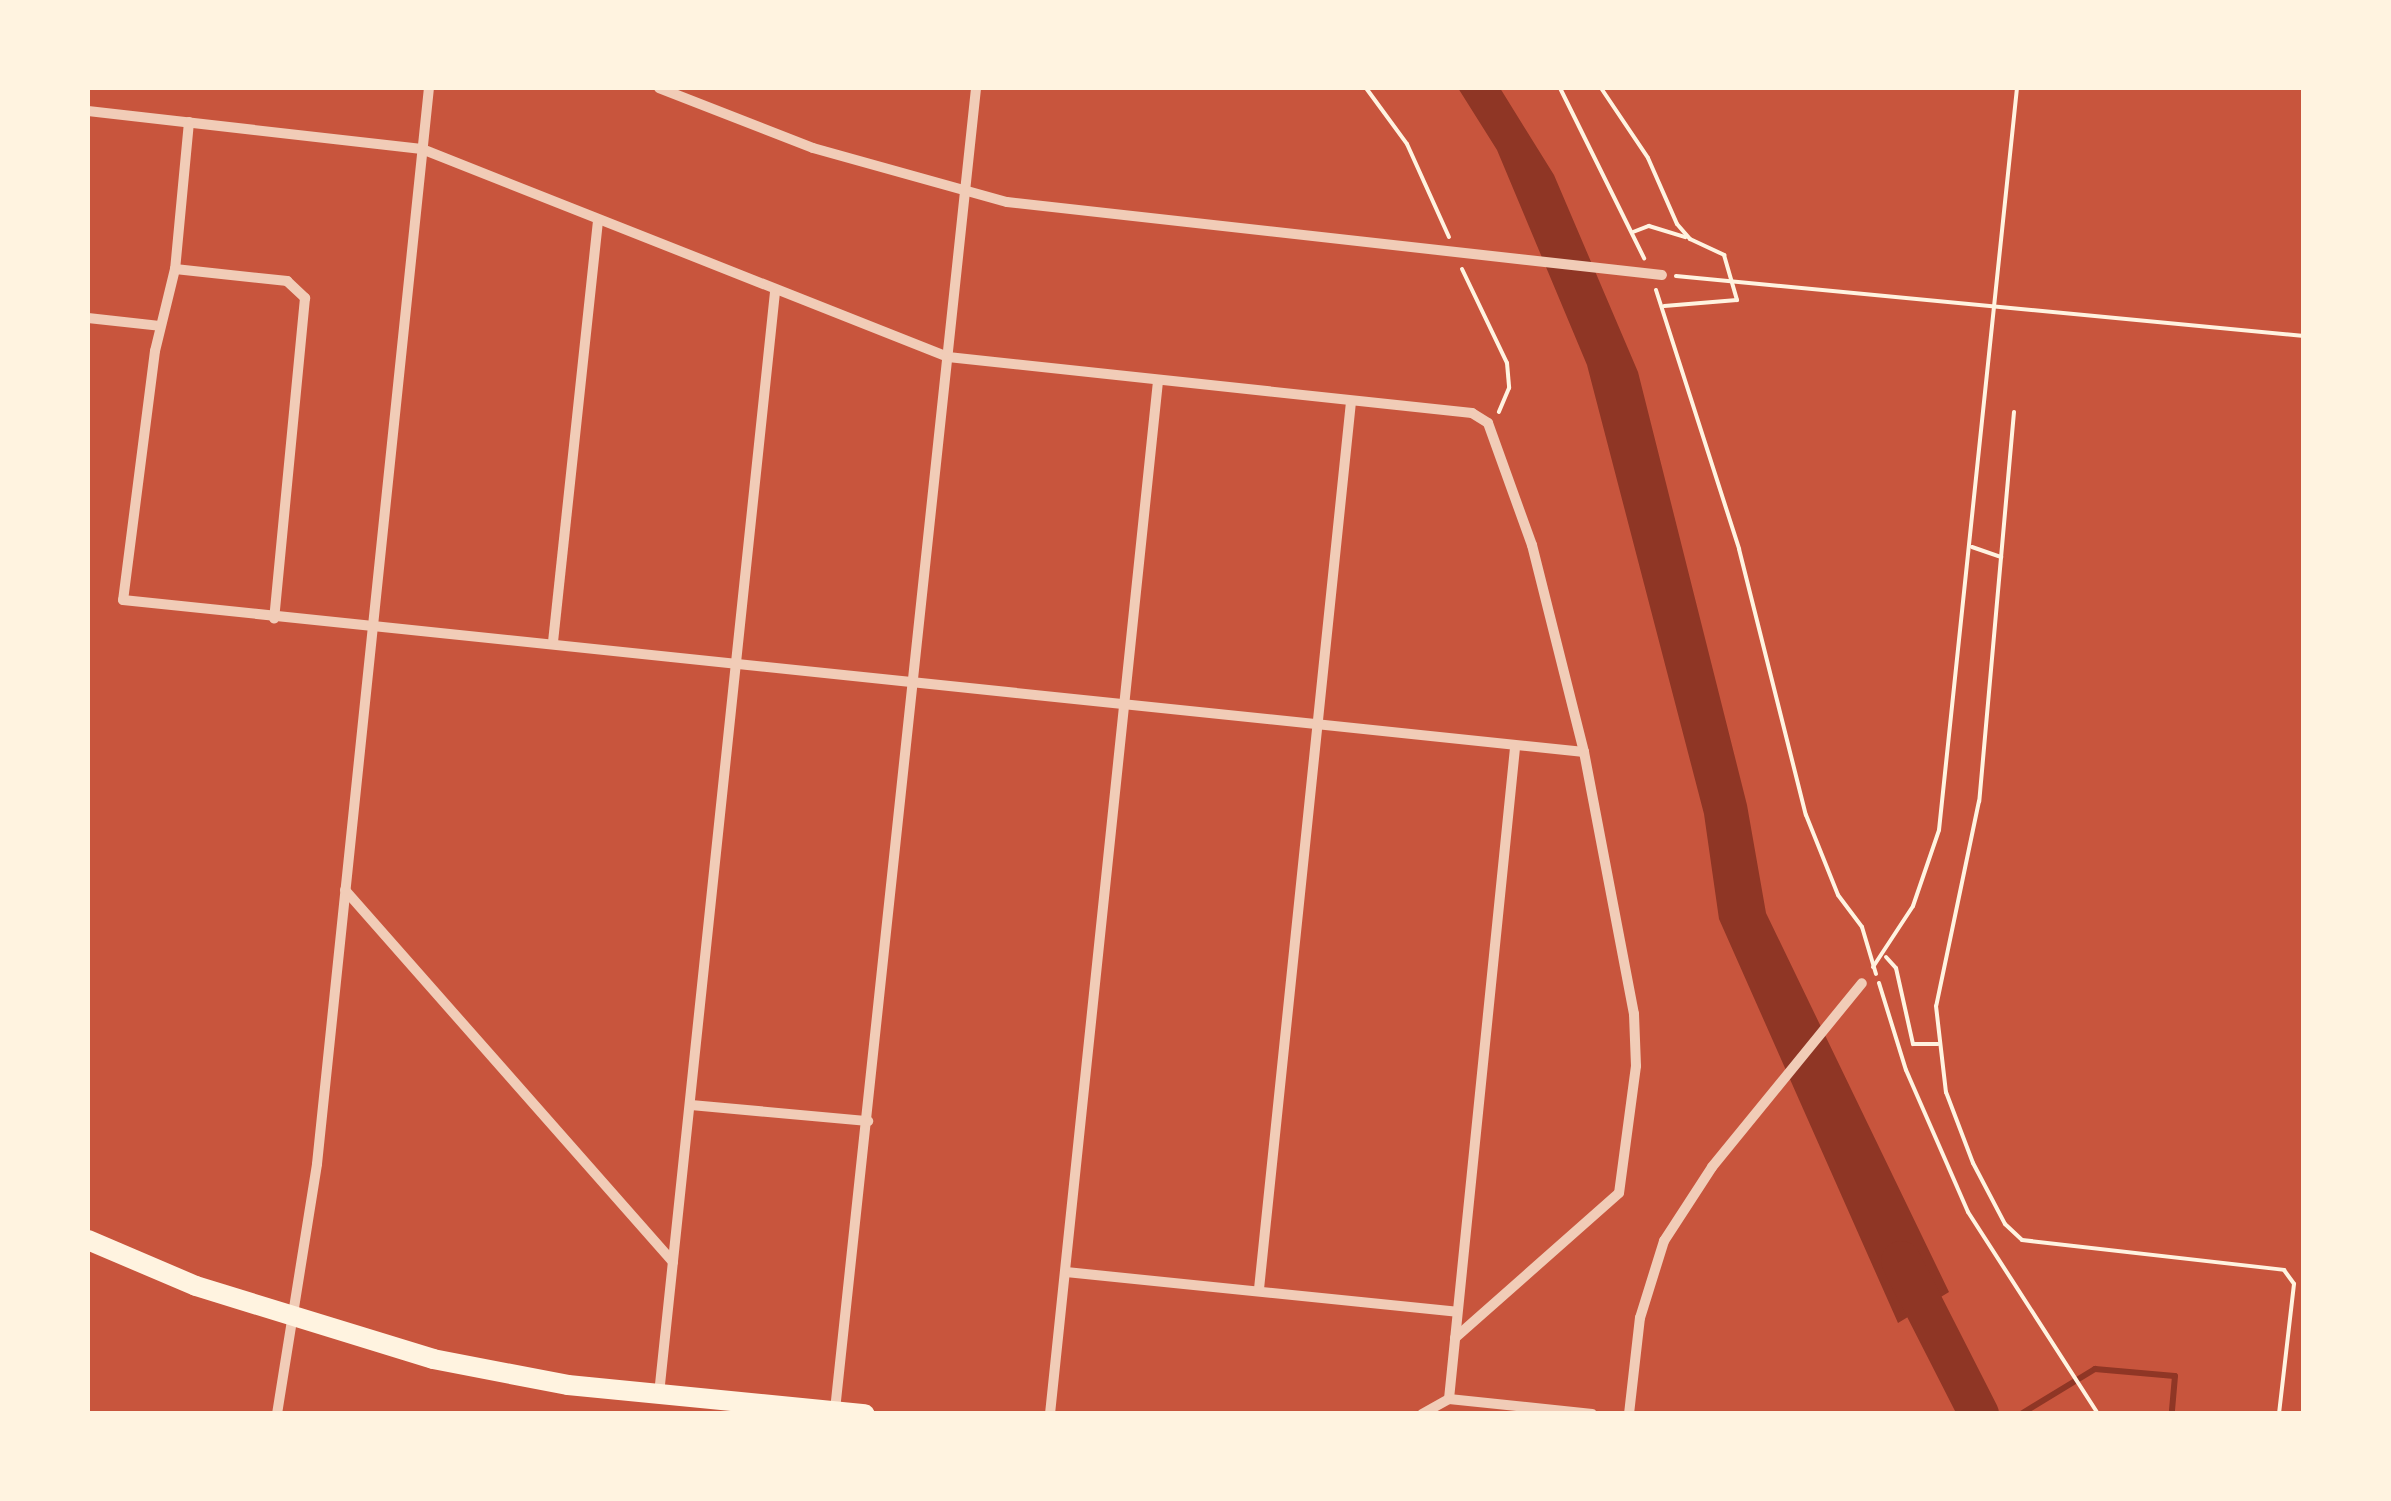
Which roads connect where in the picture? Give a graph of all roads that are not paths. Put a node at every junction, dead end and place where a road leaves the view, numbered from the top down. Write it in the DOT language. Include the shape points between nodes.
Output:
graph roads {
  1 [pos="429,88"];
  2 [pos="658,88"];
  3 [pos="976,88"];
  4 [pos="88,111"];
  5 [pos="189,122"];
  6 [pos="422,149"];
  7 [pos="965,194"];
  8 [pos="598,220"];
  9 [pos="175,269"];
  10 [pos="1657,276"];
  11 [pos="775,292"];
  12 [pos="88,318"];
  13 [pos="160,326"];
  14 [pos="948,357"];
  15 [pos="1158,381"];
  16 [pos="1351,402"];
  17 [pos="274,619"];
  18 [pos="373,627"];
  19 [pos="553,642"];
  20 [pos="736,665"];
  21 [pos="912,682"];
  22 [pos="1122,705"];
  23 [pos="1320,725"];
  24 [pos="1515,748"];
  25 [pos="1584,752"];
  26 [pos="345,890"];
  27 [pos="1862,983"];
  28 [pos="691,1105"];
  29 [pos="868,1121"];
  30 [pos="88,1240"];
  31 [pos="674,1262"];
  32 [pos="1066,1272"];
  33 [pos="1259,1288"];
  34 [pos="1456,1312"];
  35 [pos="289,1315"];
  36 [pos="1455,1338"];
  37 [pos="659,1394"];
  38 [pos="1449,1399"];
  39 [pos="835,1412"];
  40 [pos="277,1414"];
  41 [pos="865,1414"];
  42 [pos="1050,1414"];
  43 [pos="1422,1414"];
  44 [pos="1592,1414"];
  45 [pos="1629,1414"];
  1 -- 6 [label="street"];
  2 -- 7 [label="street" via="813,148"];
  3 -- 7 [label="street"];
  4 -- 5 [label="street"];
  5 -- 6 [label="street"];
  5 -- 9 [label="street"];
  6 -- 8 [label="street"];
  6 -- 18 [label="street"];
  7 -- 10 [label="street"];
  7 -- 14 [label="street"];
  8 -- 11 [label="street"];
  8 -- 19 [label="street"];
  9 -- 13 [label="street"];
  9 -- 17 [label="street" via="287,281 305,298"];
  11 -- 14 [label="street"];
  11 -- 20 [label="street"];
  12 -- 13 [label="street"];
  13 -- 17 [label="street" via="123,600"];
  14 -- 15 [label="street"];
  14 -- 21 [label="street"];
  15 -- 16 [label="street"];
  15 -- 22 [label="street"];
  16 -- 23 [label="street"];
  16 -- 25 [label="street" via="1472,413 1488,423 1532,545"];
  17 -- 18 [label="street"];
  18 -- 19 [label="street"];
  18 -- 26 [label="street"];
  19 -- 20 [label="street"];
  20 -- 21 [label="street"];
  20 -- 28 [label="street"];
  21 -- 22 [label="street"];
  21 -- 29 [label="street"];
  22 -- 23 [label="street"];
  22 -- 32 [label="street"];
  23 -- 24 [label="street"];
  23 -- 33 [label="street"];
  24 -- 25 [label="street"];
  24 -- 34 [label="street"];
  25 -- 36 [label="street" via="1634,1014 1636,1066 1622,1180 1600,1212"];
  26 -- 31 [label="street"];
  26 -- 35 [label="street" via="317,1164"];
  27 -- 45 [label="street" via="1712,1167 1664,1241 1640,1318"];
  28 -- 29 [label="street"];
  28 -- 31 [label="street"];
  29 -- 39 [label="street"];
  30 -- 35 [label="main road" via="196,1286"];
  31 -- 37 [label="street"];
  32 -- 33 [label="street"];
  32 -- 42 [label="street"];
  33 -- 34 [label="street"];
  34 -- 36 [label="street"];
  35 -- 37 [label="main road" via="483,1370"];
  35 -- 40 [label="street"];
  36 -- 38 [label="street"];
  37 -- 39 [label="main road"];
  38 -- 43 [label="street"];
  38 -- 44 [label="street"];
  39 -- 41 [label="main road"];
}
